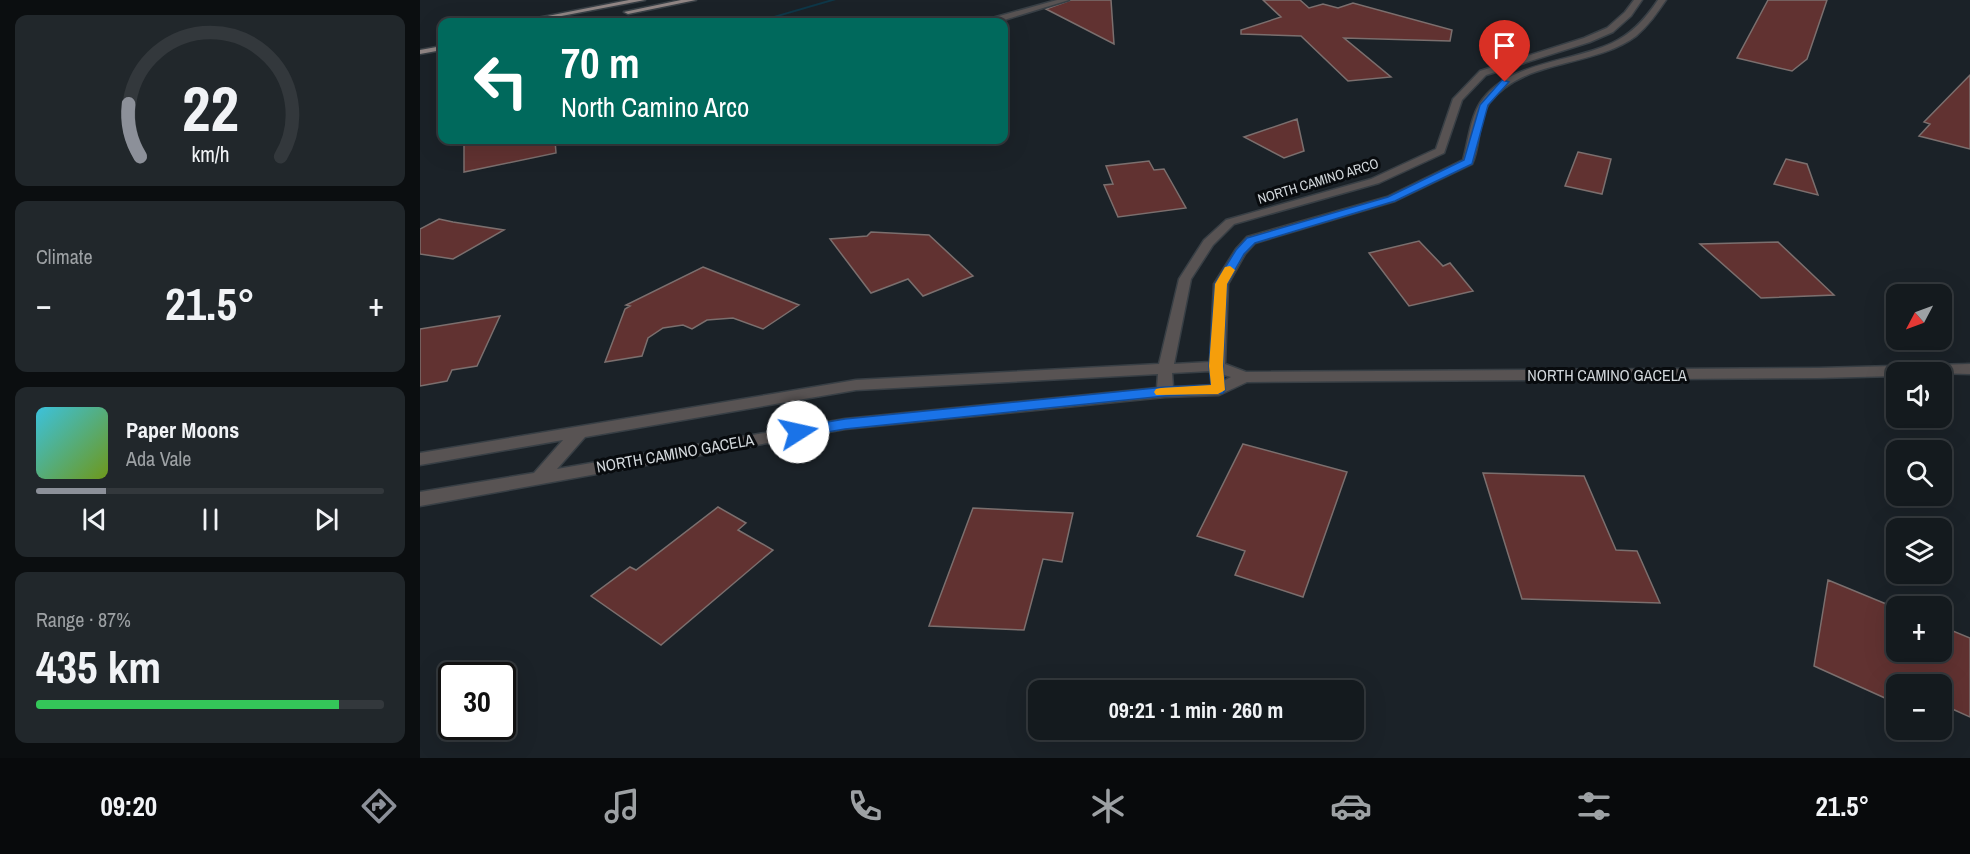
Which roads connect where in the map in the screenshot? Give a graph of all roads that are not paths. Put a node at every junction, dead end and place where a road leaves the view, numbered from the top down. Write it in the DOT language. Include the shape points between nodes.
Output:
graph roads {
  1 [pos="641,0"];
  2 [pos="692,0"];
  3 [pos="1065,0"];
  4 [pos="1638,0"];
  5 [pos="1662,0"];
  6 [pos="622,14"];
  7 [pos="543,18"];
  8 [pos="1004,18"];
  9 [pos="438,49"];
  10 [pos="420,52"];
  11 [pos="1216,366"];
  12 [pos="1165,369"];
  13 [pos="1970,369"];
  14 [pos="1244,377"];
  15 [pos="1218,390"];
  16 [pos="1165,392"];
  17 [pos="580,432"];
  18 [pos="420,459"];
  19 [pos="539,478"];
  20 [pos="420,499"];
  1 -- 7 [label="main road"];
  2 -- 6 [label="main road"];
  3 -- 8 [label="street"];
  4 -- 12 [label="street, NORTH CAMINO ARCO" via="1610,30 1484,73 1458,99 1440,152 1375,181 1230,222 1208,243 1185,279"];
  5 -- 11 [label="street" via="1650,19 1630,37 1505,82 1484,105 1468,162 1391,199 1251,240 1221,284"];
  9 -- 10 [label="main road"];
  11 -- 12 [label="street"];
  11 -- 14 [label="street"];
  11 -- 15 [label="street"];
  12 -- 16 [label="street, NORTH CAMINO ARCO"];
  12 -- 17 [label="street" via="856,385"];
  13 -- 14 [label="street, NORTH CAMINO GACELA" via="1794,374"];
  14 -- 15 [label="street"];
  15 -- 16 [label="street, NORTH CAMINO GACELA"];
  16 -- 19 [label="street, NORTH CAMINO GACELA" via="845,424"];
  17 -- 18 [label="street"];
  17 -- 19 [label="street"];
  19 -- 20 [label="street, NORTH CAMINO GACELA"];
}
